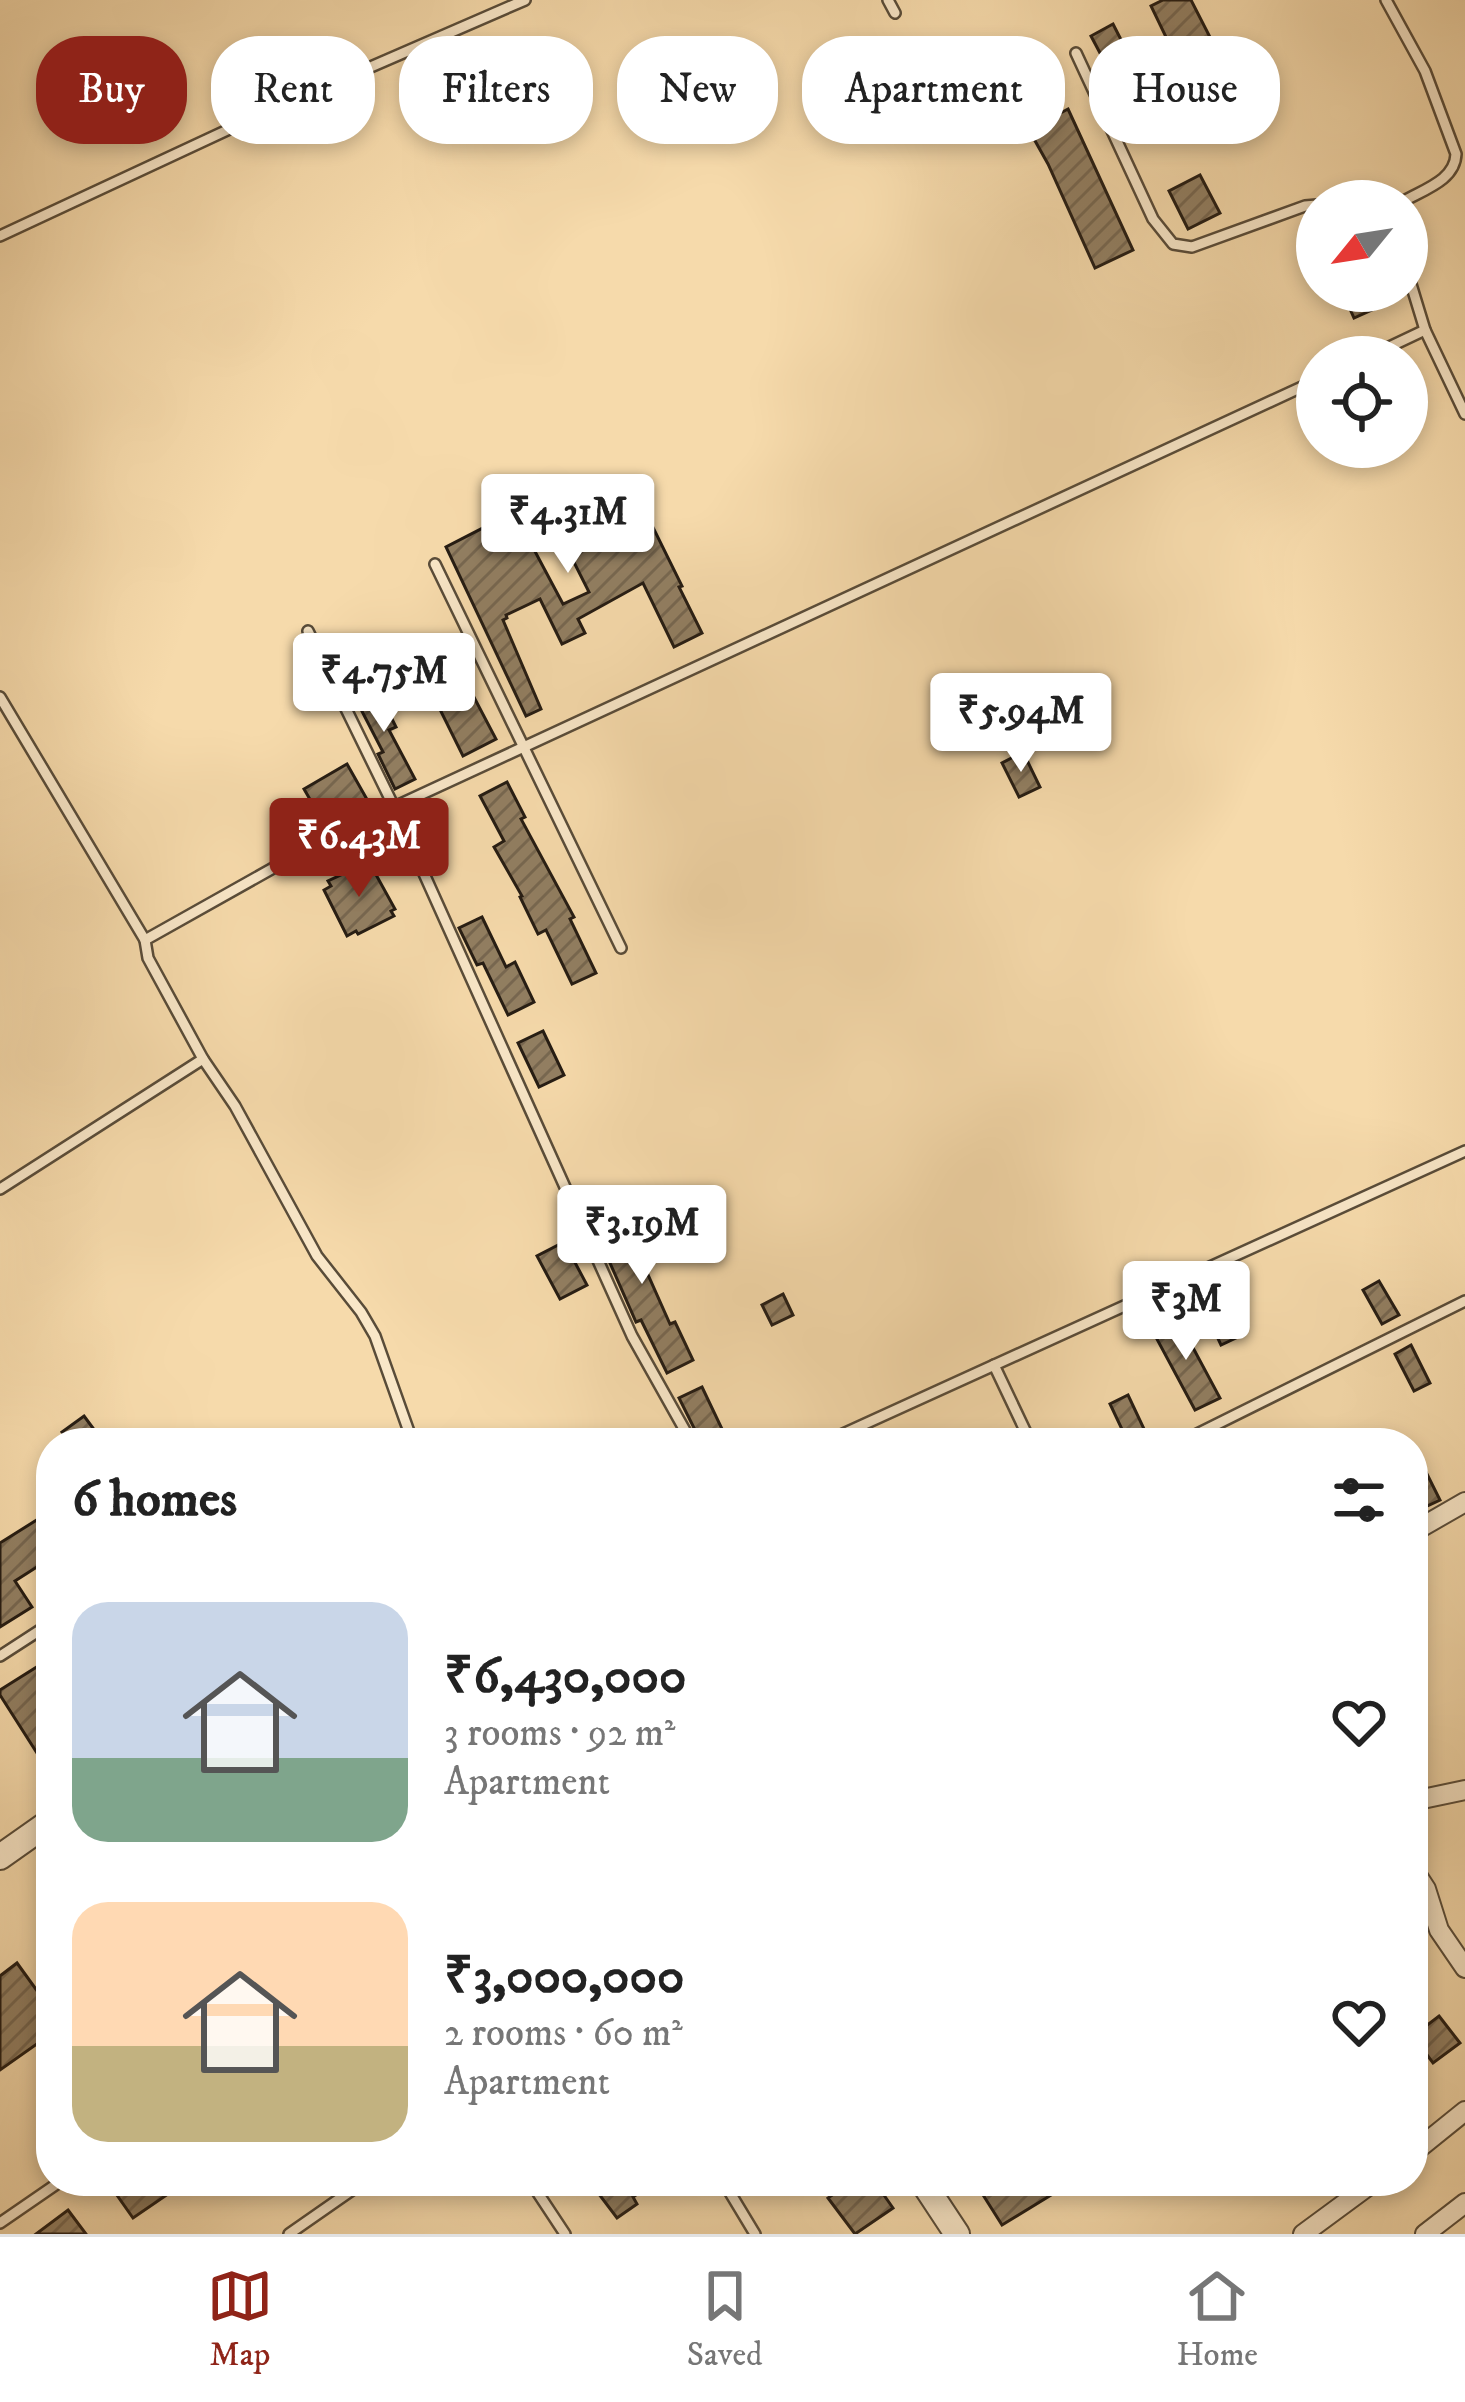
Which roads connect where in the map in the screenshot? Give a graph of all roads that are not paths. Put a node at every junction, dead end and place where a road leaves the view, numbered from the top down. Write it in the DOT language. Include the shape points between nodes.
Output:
graph roads {
  1 [pos="525,0"];
  2 [pos="888,0"];
  3 [pos="1386,0"];
  4 [pos="895,13"];
  5 [pos="1076,53"];
  6 [pos="1428,187"];
  7 [pos="1296,209"];
  8 [pos="0,236"];
  9 [pos="1420,312"];
  10 [pos="1425,330"];
  11 [pos="1412,336"];
  12 [pos="1296,390"];
  13 [pos="1465,414"];
  14 [pos="435,564"];
  15 [pos="308,631"];
  16 [pos="0,698"];
  17 [pos="523,748"];
  18 [pos="394,807"];
  19 [pos="145,940"];
  20 [pos="621,948"];
  21 [pos="203,1058"];
  22 [pos="1465,1151"];
  23 [pos="0,1189"];
  24 [pos="1465,1301"];
  25 [pos="994,1365"];
  26 [pos="408,1428"];
  27 [pos="684,1428"];
  28 [pos="856,1428"];
  29 [pos="1024,1428"];
  30 [pos="1209,1428"];
  31 [pos="1465,1502"];
  32 [pos="1428,1523"];
  33 [pos="36,1633"];
  34 [pos="0,1656"];
  35 [pos="1465,1790"];
  36 [pos="1428,1798"];
  37 [pos="36,1832"];
  38 [pos="0,1857"];
  39 [pos="1428,1895"];
  40 [pos="1465,1967"];
  41 [pos="1465,2111"];
  42 [pos="1428,2141"];
  43 [pos="40,2196"];
  44 [pos="343,2196"];
  45 [pos="540,2196"];
  46 [pos="732,2196"];
  47 [pos="932,2196"];
  48 [pos="1355,2196"];
  49 [pos="1465,2203"];
  50 [pos="0,2224"];
  51 [pos="5,2234"];
  52 [pos="289,2234"];
  53 [pos="565,2234"];
  54 [pos="755,2234"];
  55 [pos="957,2234"];
  56 [pos="1304,2234"];
  57 [pos="1425,2234"];
  1 -- 8 [label="lane"];
  2 -- 4 [label="lane"];
  3 -- 6 [label="lane" via="1425,71 1456,154 1448,175"];
  5 -- 7 [label="lane" via="1154,220 1173,244 1192,248"];
  9 -- 10 [label="lane"];
  10 -- 11 [label="lane"];
  10 -- 13 [label="lane"];
  12 -- 17 [label="lane"];
  14 -- 17 [label="lane"];
  15 -- 18 [label="lane"];
  16 -- 19 [label="lane"];
  17 -- 18 [label="lane"];
  17 -- 20 [label="lane"];
  18 -- 19 [label="lane"];
  18 -- 27 [label="lane" via="632,1336"];
  19 -- 21 [label="lane"];
  21 -- 23 [label="lane"];
  21 -- 26 [label="lane" via="317,1256 375,1336"];
  22 -- 25 [label="lane"];
  24 -- 30 [label="lane"];
  25 -- 28 [label="lane"];
  25 -- 29 [label="lane"];
  31 -- 32 [label="street"];
  33 -- 34 [label="lane"];
  35 -- 36 [label="street"];
  37 -- 38 [label="street"];
  39 -- 40 [label="street" via="1439,1930"];
  41 -- 42 [label="street"];
  43 -- 50 [label="lane"];
  44 -- 52 [label="lane"];
  45 -- 53 [label="lane"];
  46 -- 54 [label="lane"];
  47 -- 55 [label="street"];
  48 -- 56 [label="street"];
  49 -- 57 [label="street"];
  50 -- 51 [label="lane"];
}
